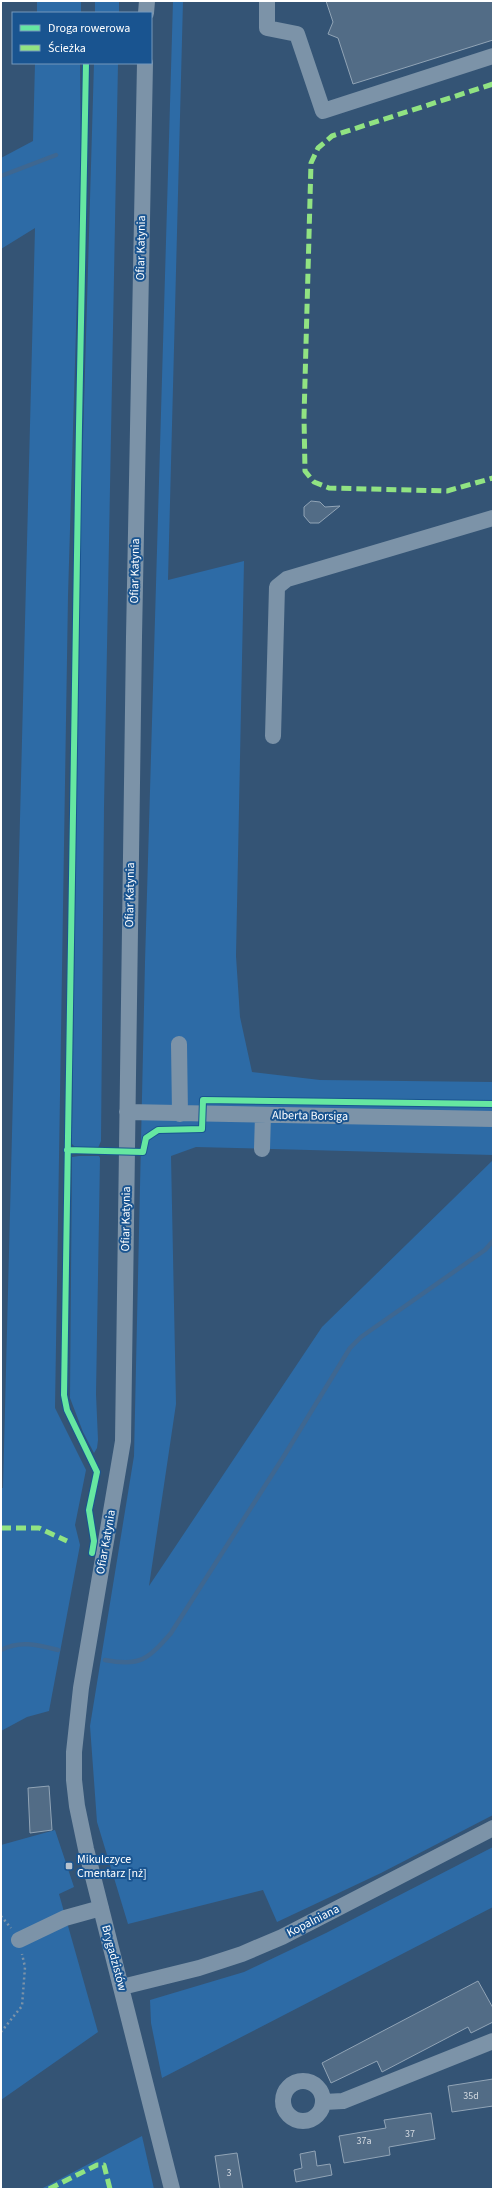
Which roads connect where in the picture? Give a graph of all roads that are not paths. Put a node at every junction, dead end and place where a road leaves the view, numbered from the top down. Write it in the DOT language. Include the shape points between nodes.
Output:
graph roads {
  1 [pos="147,1"];
  2 [pos="267,1"];
  3 [pos="146,12"];
  4 [pos="493,56"];
  5 [pos="145,64"];
  6 [pos="493,518"];
  7 [pos="273,736"];
  8 [pos="179,1044"];
  9 [pos="127,1112"];
  10 [pos="180,1114"];
  11 [pos="263,1115"];
  12 [pos="493,1119"];
  13 [pos="262,1149"];
  14 [pos="76,1724"];
  15 [pos="493,1828"];
  16 [pos="100,1908"];
  17 [pos="19,1940"];
  18 [pos="122,1987"];
  19 [pos="493,2041"];
  20 [pos="324,2102"];
  21 [pos="172,2189"];
  1 -- 3 [label="street"];
  2 -- 4 [label="street" via="266,28 297,34 323,111"];
  5 -- 9 [label="street, Ofiar Katynia"];
  6 -- 7 [label="street" via="287,579 277,587"];
  8 -- 10 [label="street"];
  9 -- 10 [label="street, Alberta Borsiga"];
  9 -- 14 [label="street, Ofiar Katynia" via="123,1441"];
  10 -- 11 [label="street, Alberta Borsiga"];
  11 -- 12 [label="street, Alberta Borsiga"];
  11 -- 13 [label="street"];
  14 -- 16 [label="street, Brygadzistów" via="74,1780 77,1806"];
  15 -- 18 [label="street, Kopalniana" via="282,1937 199,1968"];
  16 -- 17 [label="street" via="65,1918"];
  16 -- 18 [label="street, Brygadzistów"];
  18 -- 21 [label="street, Brygadzistów"];
  19 -- 20 [label="street" via="343,2101"];
}
